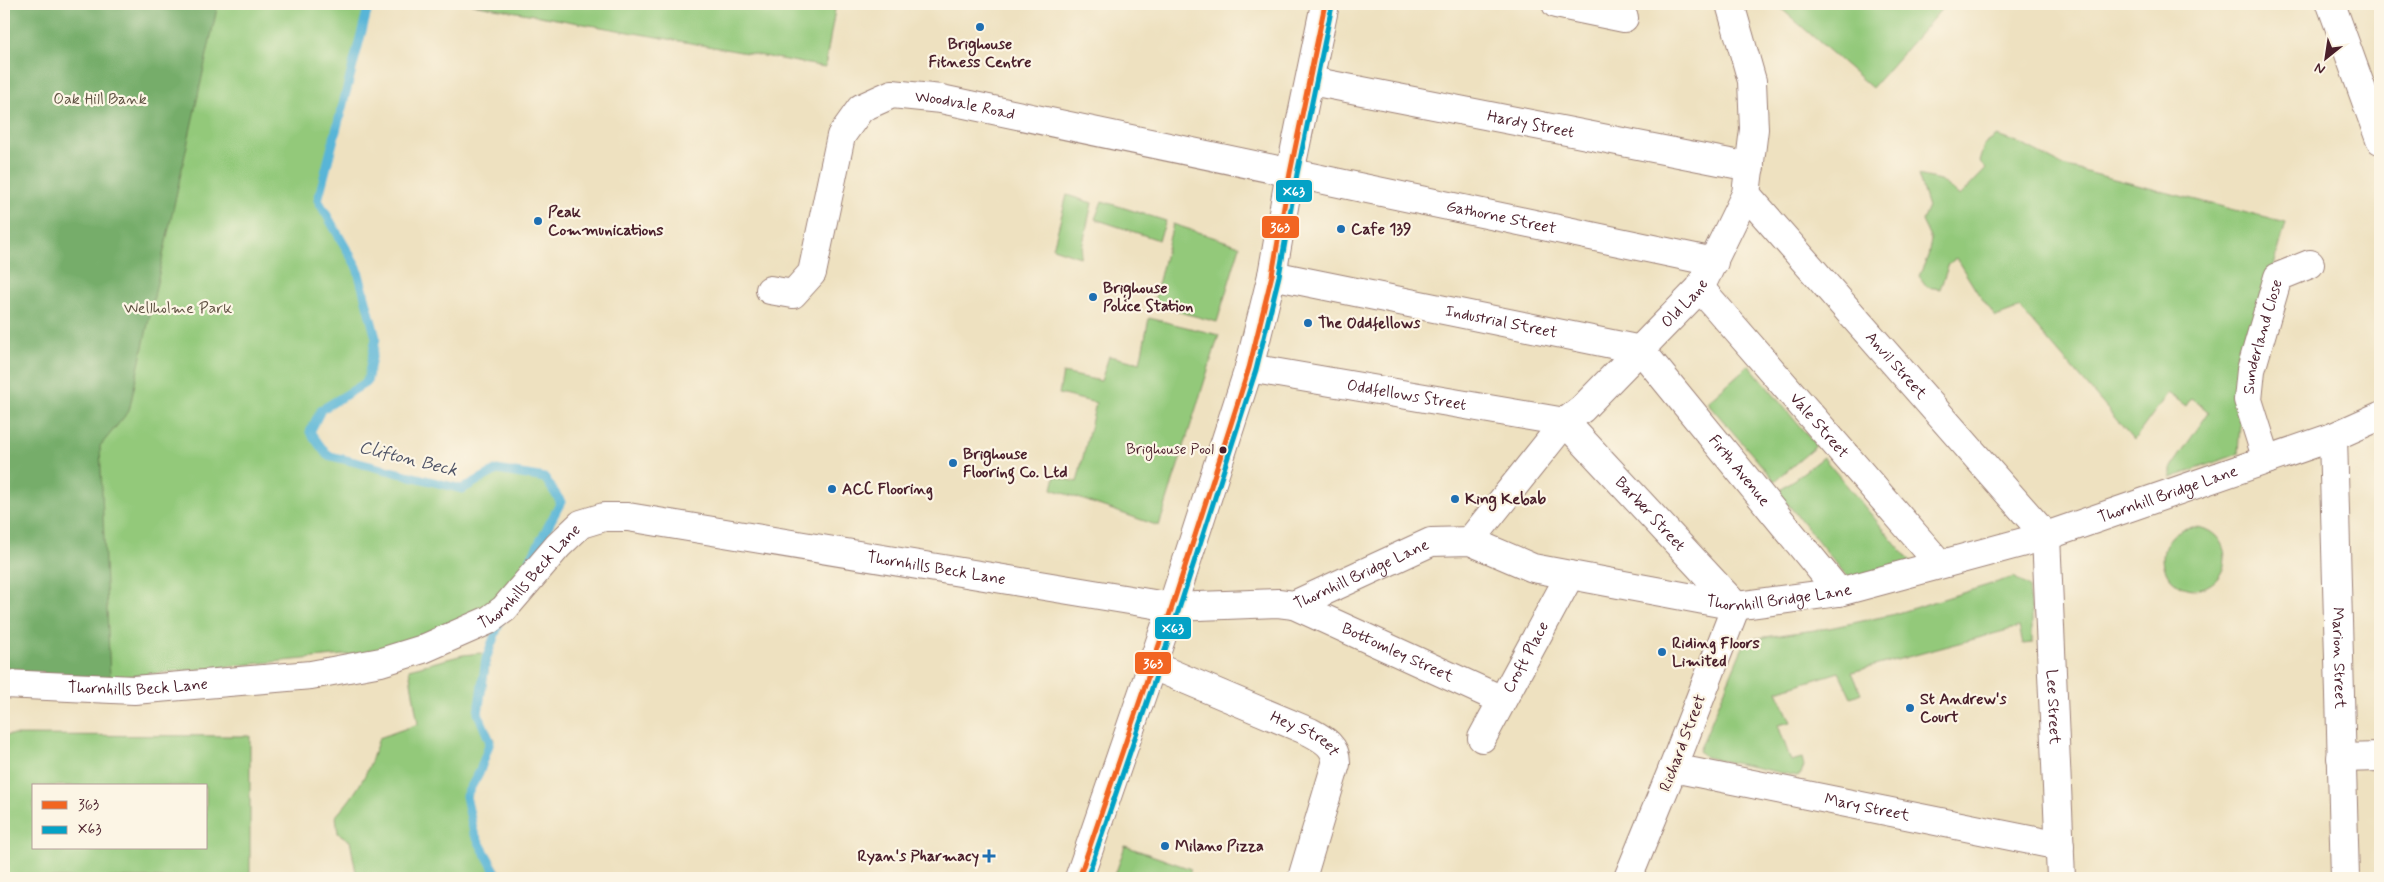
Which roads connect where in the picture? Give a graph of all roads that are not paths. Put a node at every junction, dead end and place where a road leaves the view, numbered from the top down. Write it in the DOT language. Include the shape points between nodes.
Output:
graph roads {
  1 [pos="1325,4"];
  2 [pos="1556,4"];
  3 [pos="1730,4"];
  4 [pos="2331,4"];
  5 [pos="1624,18"];
  6 [pos="1311,81"];
  7 [pos="2380,140"];
  8 [pos="1750,167"];
  9 [pos="1290,174"];
  10 [pos="1746,194"];
  11 [pos="1714,262"];
  12 [pos="2310,264"];
  13 [pos="1272,275"];
  14 [pos="1700,288"];
  15 [pos="770,290"];
  16 [pos="1641,350"];
  17 [pos="1248,368"];
  18 [pos="2380,416"];
  19 [pos="1565,422"];
  20 [pos="2333,437"];
  21 [pos="2267,460"];
  22 [pos="2046,536"];
  23 [pos="1470,541"];
  24 [pos="1939,563"];
  25 [pos="1570,575"];
  26 [pos="1839,592"];
  27 [pos="1294,604"];
  28 [pos="1736,606"];
  29 [pos="1172,607"];
  30 [pos="1151,665"];
  31 [pos="4,684"];
  32 [pos="1502,700"];
  33 [pos="1482,738"];
  34 [pos="2380,757"];
  35 [pos="2341,758"];
  36 [pos="1673,768"];
  37 [pos="2060,846"];
  38 [pos="1079,878"];
  39 [pos="1302,878"];
  40 [pos="1628,878"];
  41 [pos="2061,878"];
  42 [pos="2344,878"];
  1 -- 6 [label="street"];
  2 -- 5 [label="street"];
  3 -- 8 [label="street, Old Lane" via="1752,81 1754,129"];
  4 -- 7 [label="street"];
  6 -- 8 [label="street, Hardy Street"];
  6 -- 9 [label="street"];
  8 -- 10 [label="street, Old Lane"];
  9 -- 11 [label="street, Gathorne Street"];
  9 -- 13 [label="street"];
  9 -- 15 [label="street, Woodvale Road" via="941,99 892,94 861,108 841,136 812,274 793,294"];
  10 -- 11 [label="street, Old Lane"];
  10 -- 22 [label="street, Anvil Street"];
  11 -- 14 [label="street, Old Lane"];
  12 -- 21 [label="street, Sunderland Close" via="2278,277 2250,370 2248,400"];
  13 -- 16 [label="street, Industrial Street"];
  13 -- 17 [label="street"];
  14 -- 16 [label="street, Old Lane"];
  14 -- 24 [label="street, Vale Street"];
  16 -- 19 [label="street, Old Lane"];
  16 -- 26 [label="street, Firth Avenue"];
  17 -- 19 [label="street, Oddfellows Street"];
  17 -- 29 [label="street"];
  18 -- 20 [label="street, Thornhill Bridge Lane"];
  19 -- 23 [label="street, Old Lane"];
  19 -- 28 [label="street, Barber Street"];
  20 -- 21 [label="street, Thornhill Bridge Lane"];
  20 -- 35 [label="street, Marion Street"];
  21 -- 22 [label="street, Thornhill Bridge Lane"];
  22 -- 24 [label="street, Thornhill Bridge Lane"];
  22 -- 37 [label="street, Lee Street"];
  23 -- 25 [label="street, Thornhill Bridge Lane" via="1533,568"];
  23 -- 27 [label="street, Thornhill Bridge Lane" via="1431,542"];
  24 -- 26 [label="street, Thornhill Bridge Lane"];
  25 -- 28 [label="street, Thornhill Bridge Lane"];
  25 -- 32 [label="street, Croft Place"];
  26 -- 28 [label="street, Thornhill Bridge Lane"];
  27 -- 29 [label="street, Thornhill Bridge Lane"];
  27 -- 32 [label="street, Bottomley Street"];
  28 -- 36 [label="street, Richard Street"];
  29 -- 30 [label="street"];
  29 -- 31 [label="street, Thornhills Beck Lane" via="628,517 604,517 581,524 504,609 490,620 381,662 311,675 134,690"];
  30 -- 38 [label="street"];
  30 -- 39 [label="street, Hey Street" via="1310,732 1334,750 1336,764"];
  32 -- 33 [label="street, Croft Place"];
  34 -- 35 [label="street"];
  35 -- 42 [label="street, Marion Street"];
  36 -- 37 [label="street, Mary Street"];
  36 -- 40 [label="street, Richard Street"];
  37 -- 41 [label="street, Lee Street"];
}
